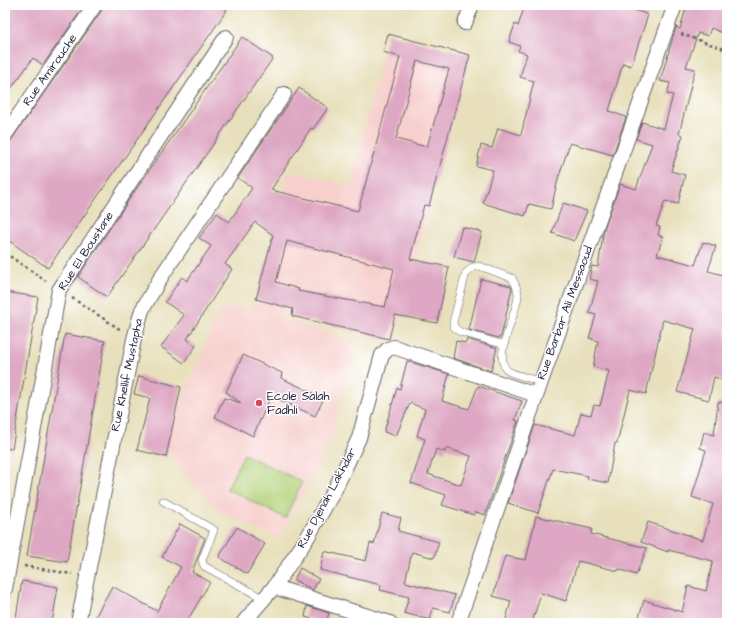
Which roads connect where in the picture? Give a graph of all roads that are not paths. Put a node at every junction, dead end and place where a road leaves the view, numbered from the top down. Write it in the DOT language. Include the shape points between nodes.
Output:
graph roads {
  1 [pos="95,5"];
  2 [pos="472,5"];
  3 [pos="675,5"];
  4 [pos="465,23"];
  5 [pos="226,37"];
  6 [pos="284,94"];
  7 [pos="5,135"];
  8 [pos="505,345"];
  9 [pos="538,388"];
  10 [pos="163,500"];
  11 [pos="7,563"];
  12 [pos="274,587"];
  13 [pos="5,589"];
  14 [pos="264,599"];
  15 [pos="78,623"];
  16 [pos="243,623"];
  17 [pos="390,623"];
  18 [pos="458,623"];
  1 -- 7 [label="street, Rue Amirouche"];
  2 -- 4 [label="street"];
  3 -- 9 [label="street, Rue Barbar Ali Messaoud"];
  5 -- 11 [label="street, Rue El Boustane" via="60,290"];
  6 -- 15 [label="street, Rue Khellif Mustapha" via="160,277 142,310 134,339"];
  8 -- 8 [label="lane" via="518,295 516,286 512,278 479,266 473,267 466,273 453,322 454,327 460,332"];
  8 -- 9 [label="lane" via="501,356 508,371"];
  9 -- 12 [label="street, Rue Djenah Lakhdar" via="394,347 388,349 382,355 359,438 341,476 306,540"];
  9 -- 18 [label="street, Rue Barbar Ali Messaoud"];
  10 -- 14 [label="lane" via="214,530 202,560 204,566"];
  11 -- 13 [label="street, Rue El Boustane"];
  12 -- 14 [label="street, Rue Djenah Lakhdar"];
  12 -- 17 [label="street"];
  14 -- 16 [label="street, Rue Djenah Lakhdar"];
}
